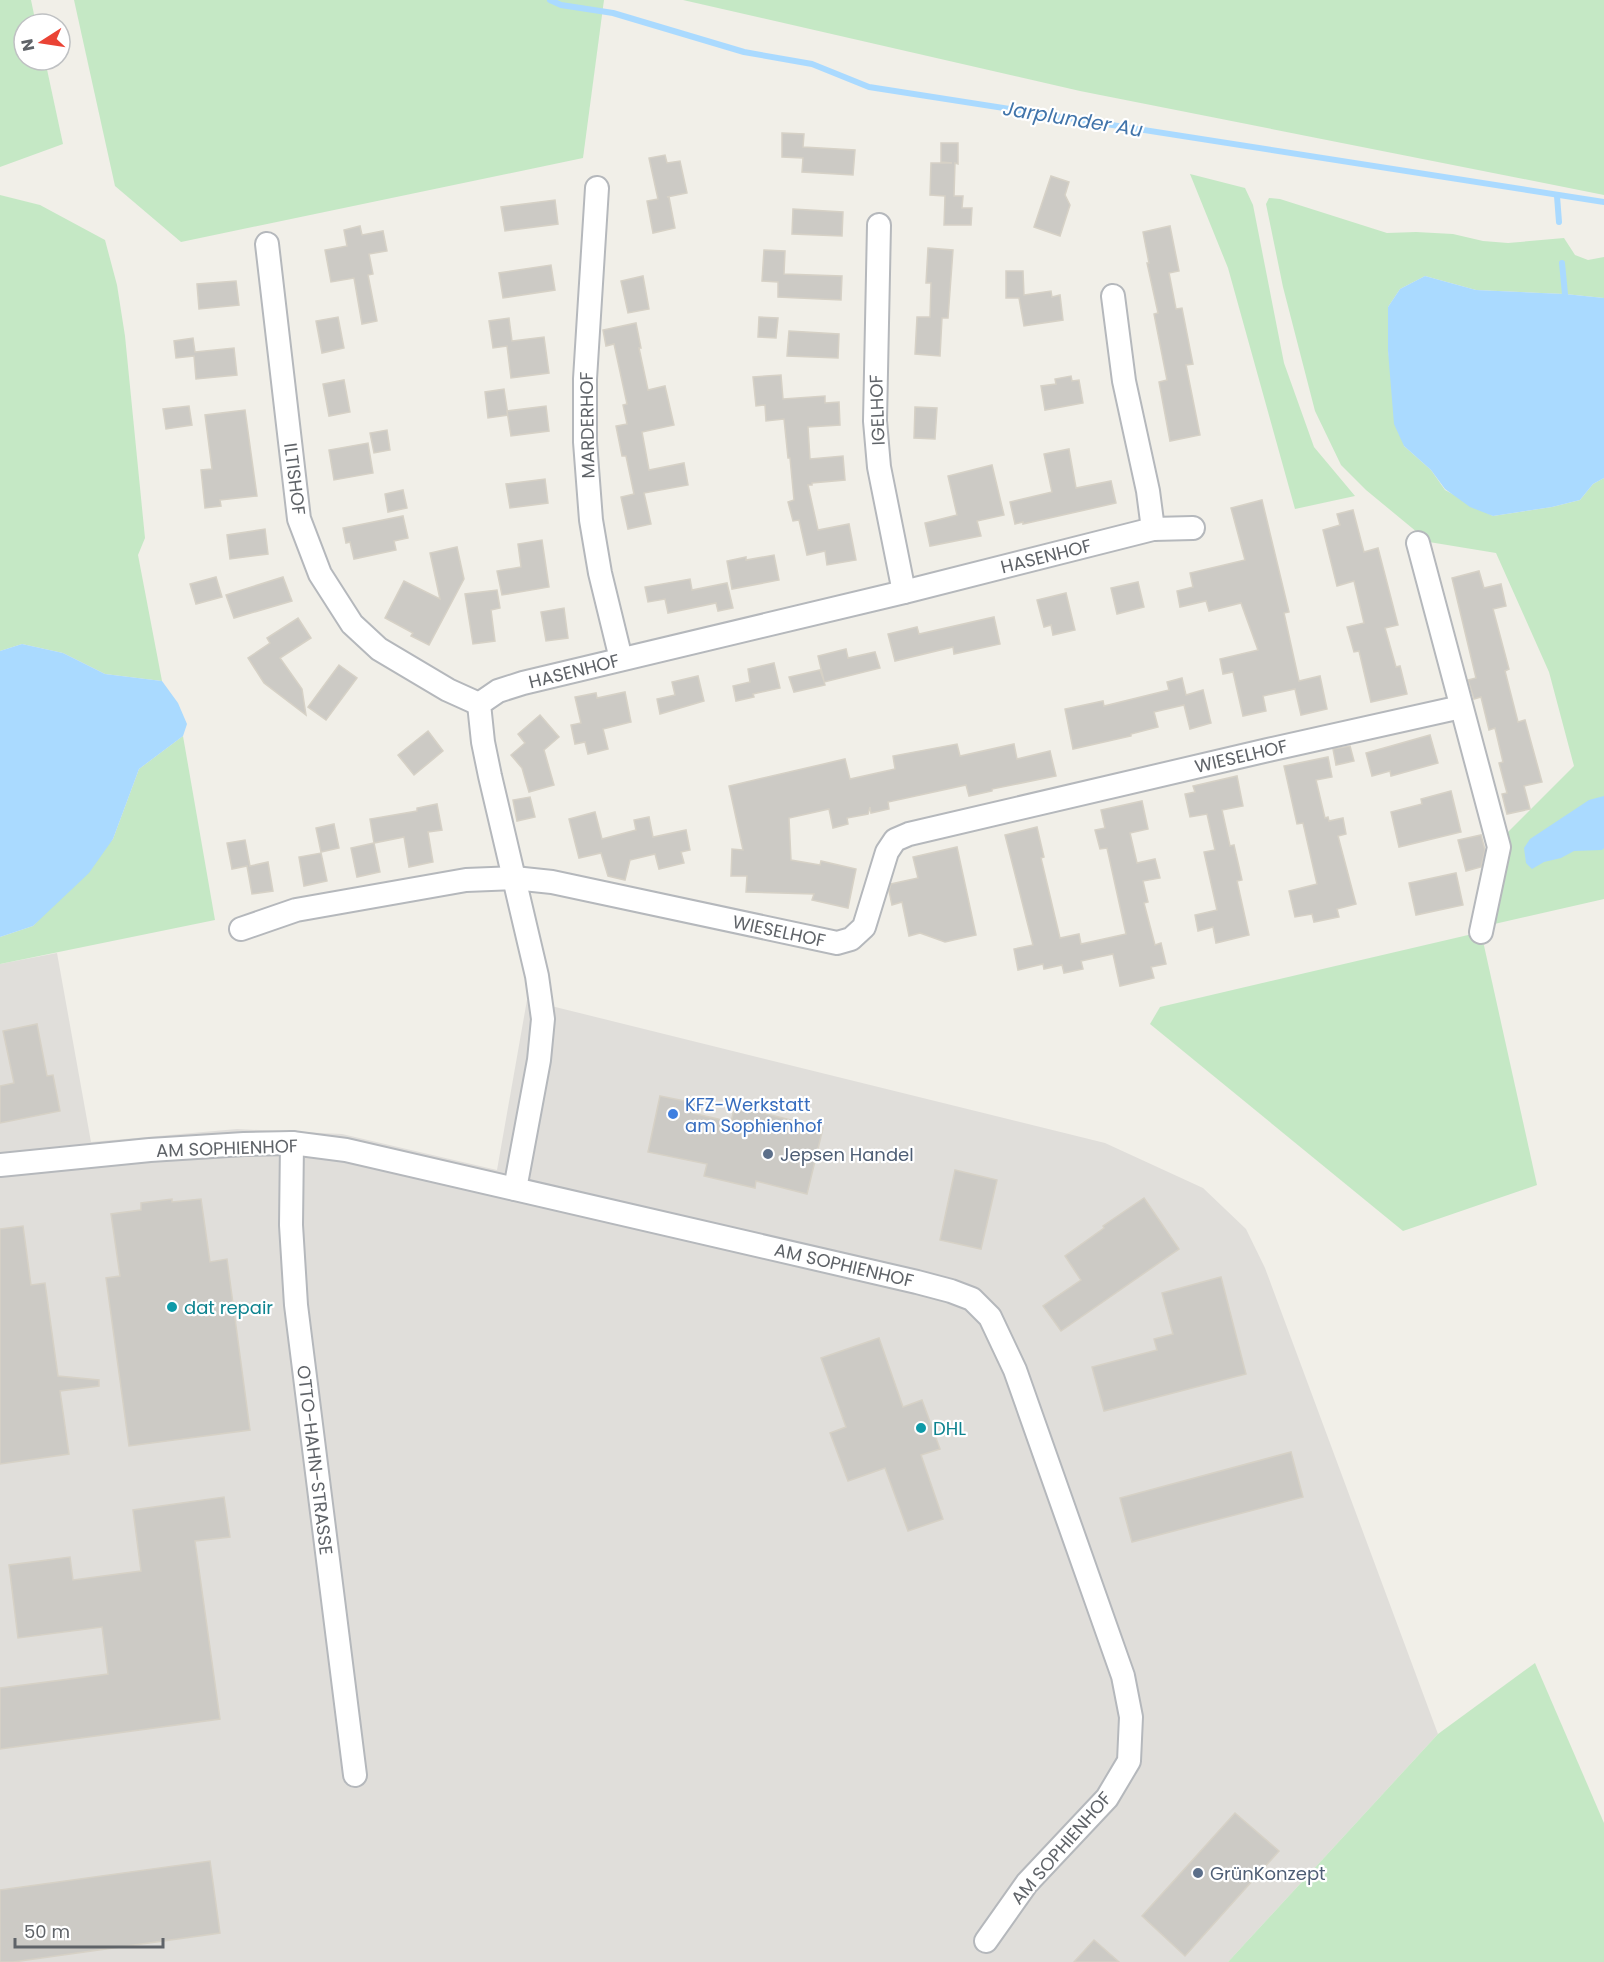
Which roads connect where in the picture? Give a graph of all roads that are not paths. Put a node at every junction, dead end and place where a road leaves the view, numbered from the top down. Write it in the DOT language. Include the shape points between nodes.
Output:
graph roads {
  1 [pos="597,188"];
  2 [pos="879,225"];
  3 [pos="267,244"];
  4 [pos="1113,296"];
  5 [pos="1193,528"];
  6 [pos="1153,529"];
  7 [pos="1418,543"];
  8 [pos="904,592"];
  9 [pos="621,659"];
  10 [pos="479,704"];
  11 [pos="1461,707"];
  12 [pos="514,878"];
  13 [pos="240,929"];
  14 [pos="1481,932"];
  15 [pos="292,1143"];
  16 [pos="0,1165"];
  17 [pos="515,1189"];
  18 [pos="355,1775"];
  19 [pos="986,1941"];
  1 -- 9 [label="street, MARDERHOF" via="585,442 591,520"];
  2 -- 8 [label="street, IGELHOF" via="875,421 879,467"];
  3 -- 10 [label="street, ILTISHOF" via="299,519 320,574 352,624 379,650"];
  4 -- 6 [label="street" via="1124,381"];
  5 -- 6 [label="street, HASENHOF"];
  6 -- 8 [label="street, HASENHOF"];
  7 -- 11 [label="street"];
  8 -- 9 [label="street, HASENHOF"];
  9 -- 10 [label="street, HASENHOF" via="523,683 498,691"];
  10 -- 12 [label="street" via="490,776"];
  11 -- 12 [label="street, WIESELHOF" via="909,834 895,840 887,852 864,927 851,939 837,943 552,882"];
  11 -- 14 [label="street" via="1499,847"];
  12 -- 13 [label="street, WIESELHOF" via="466,880 296,910"];
  12 -- 17 [label="street" via="543,1019"];
  15 -- 16 [label="street, AM SOPHIENHOF" via="150,1150"];
  15 -- 17 [label="street, AM SOPHIENHOF" via="346,1150"];
  15 -- 18 [label="street, OTTO-HAHN-STRASSE" via="291,1225 296,1305"];
  17 -- 19 [label="street, AM SOPHIENHOF" via="951,1291 972,1299 990,1317 1015,1370 1123,1676 1131,1717 1129,1761 1107,1798 1028,1883"];
}
